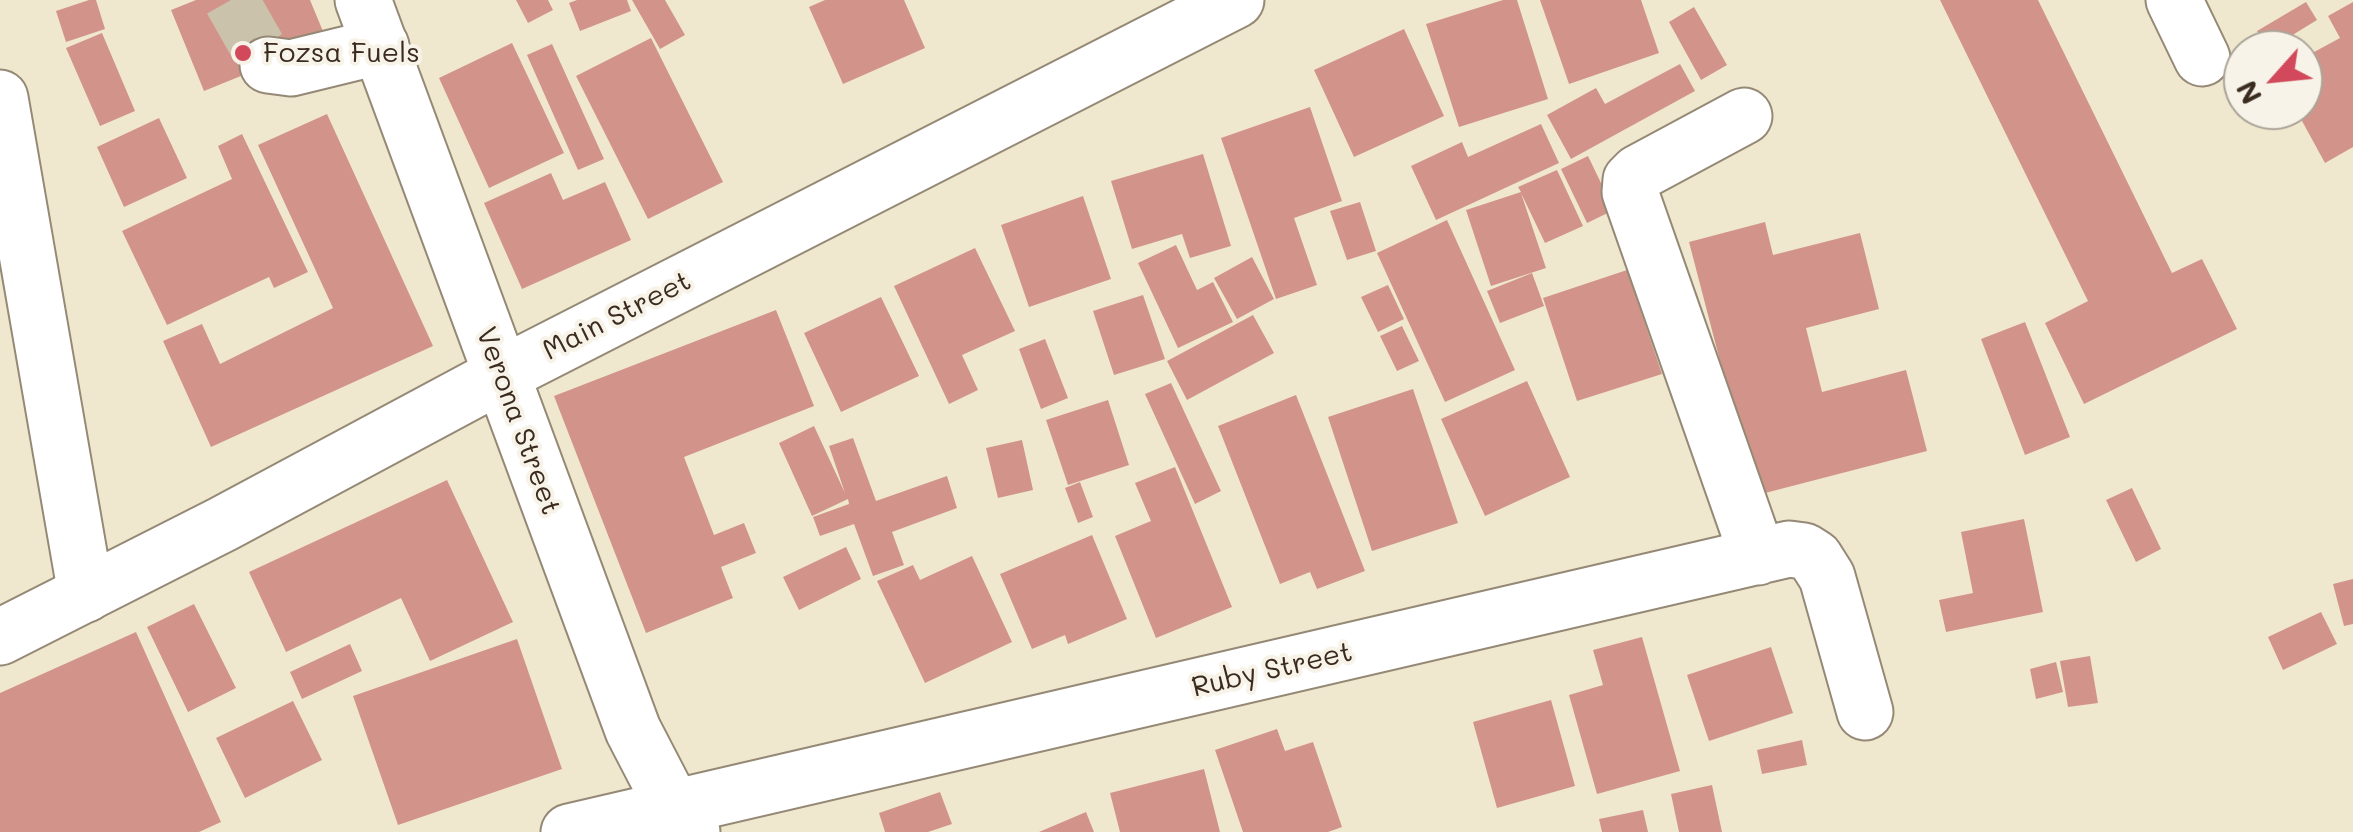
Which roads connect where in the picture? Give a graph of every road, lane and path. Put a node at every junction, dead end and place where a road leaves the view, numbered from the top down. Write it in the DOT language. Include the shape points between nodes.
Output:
graph roads {
  1 [pos="1236,0"];
  2 [pos="2174,0"];
  3 [pos="372,23"];
  4 [pos="2202,58"];
  5 [pos="268,65"];
  6 [pos="0,98"];
  7 [pos="1744,116"];
  8 [pos="501,375"];
  9 [pos="1758,557"];
  10 [pos="86,594"];
  11 [pos="0,637"];
  12 [pos="1864,712"];
  13 [pos="683,821"];
  14 [pos="569,832"];
  1 -- 8 [label="street, Main Street"];
  2 -- 4 [label="street"];
  3 -- 5 [label="street" via="292,68"];
  3 -- 8 [label="street, Verona Street"];
  6 -- 10 [label="street"];
  7 -- 9 [label="street" via="1638,173 1630,192"];
  8 -- 10 [label="street, Main Street"];
  8 -- 13 [label="street, Verona Street" via="633,730"];
  9 -- 12 [label="street, Ruby Street" via="1789,549 1815,558 1827,576"];
  9 -- 13 [label="street, Ruby Street"];
  10 -- 11 [label="street, Main Street"];
  13 -- 14 [label="street, Ruby Street"];
}
